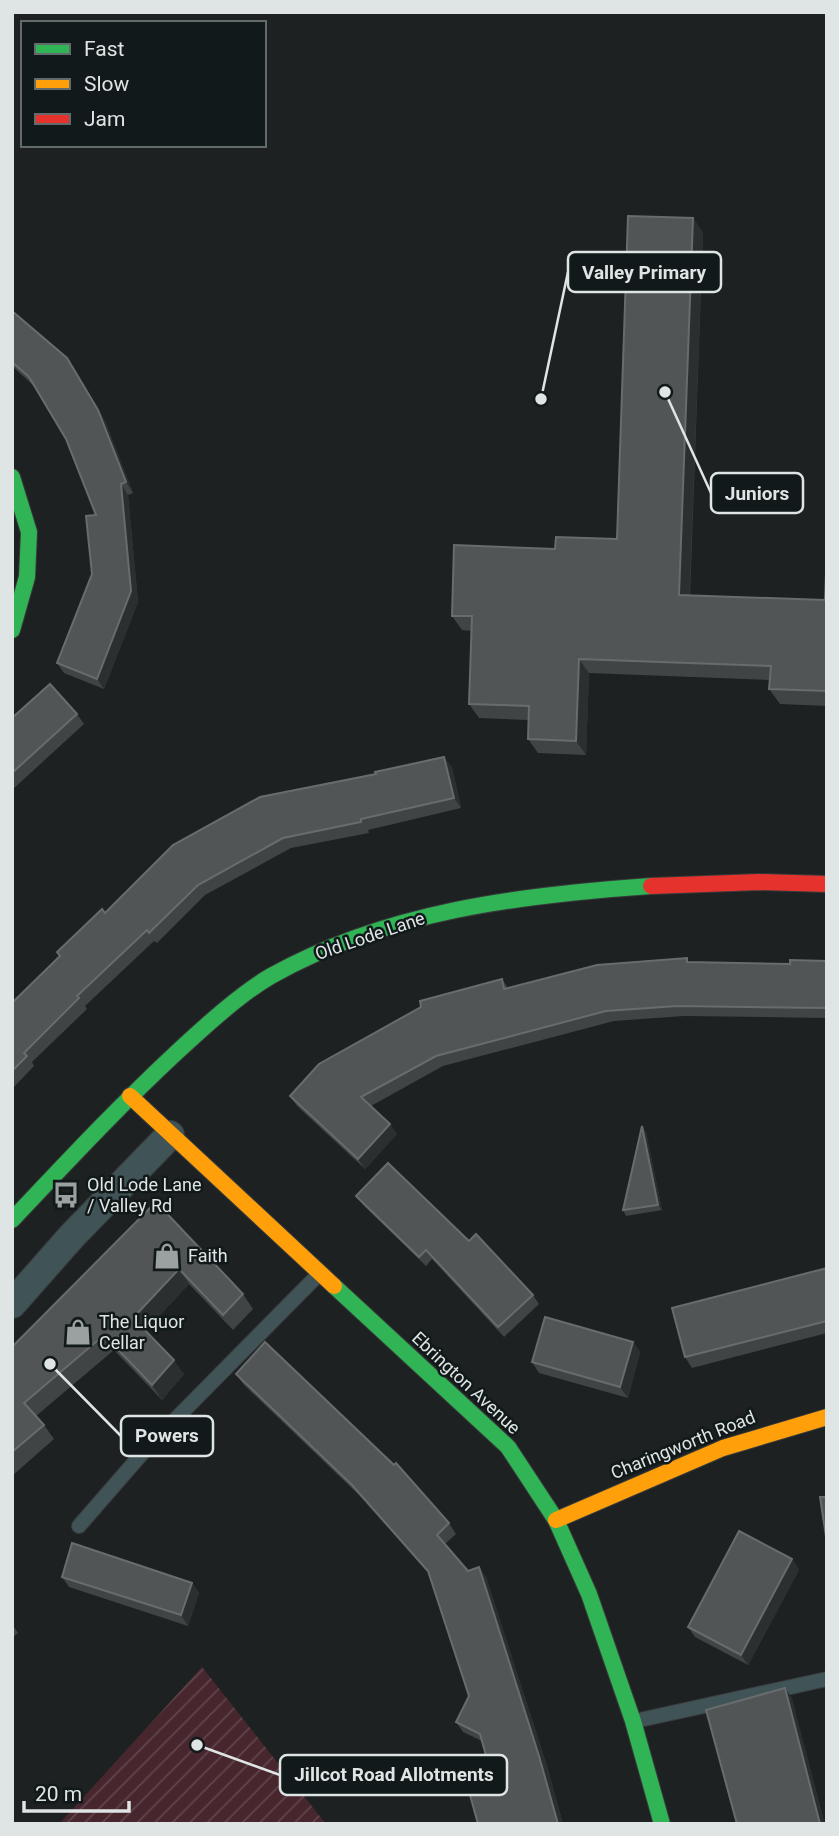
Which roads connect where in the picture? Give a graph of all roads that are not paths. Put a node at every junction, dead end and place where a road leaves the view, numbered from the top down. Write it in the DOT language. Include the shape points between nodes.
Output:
graph roads {
  1 [pos="12,477"];
  2 [pos="12,630"];
  3 [pos="827,884"];
  4 [pos="130,1096"];
  5 [pos="170,1135"];
  6 [pos="12,1220"];
  7 [pos="320,1273"];
  8 [pos="12,1304"];
  9 [pos="827,1417"];
  10 [pos="556,1520"];
  11 [pos="79,1526"];
  12 [pos="827,1679"];
  13 [pos="633,1721"];
  14 [pos="662,1824"];
  1 -- 2 [label="street" via="29,532 27,577"];
  3 -- 4 [label="street, Old Lode Lane" via="703,883 559,892 419,917 338,943 269,977 205,1025"];
  4 -- 5 [label="street, Ebrington Avenue"];
  4 -- 6 [label="street, Old Lode Lane"];
  5 -- 7 [label="street, Ebrington Avenue"];
  5 -- 8 [label="street"];
  7 -- 10 [label="street, Ebrington Avenue" via="508,1447"];
  7 -- 11 [label="lane" via="146,1449"];
  9 -- 10 [label="street, Charingworth Road" via="778,1428 692,1458"];
  10 -- 13 [label="street, Ebrington Avenue" via="589,1594"];
  12 -- 13 [label="lane"];
  13 -- 14 [label="street, Ebrington Avenue"];
}
